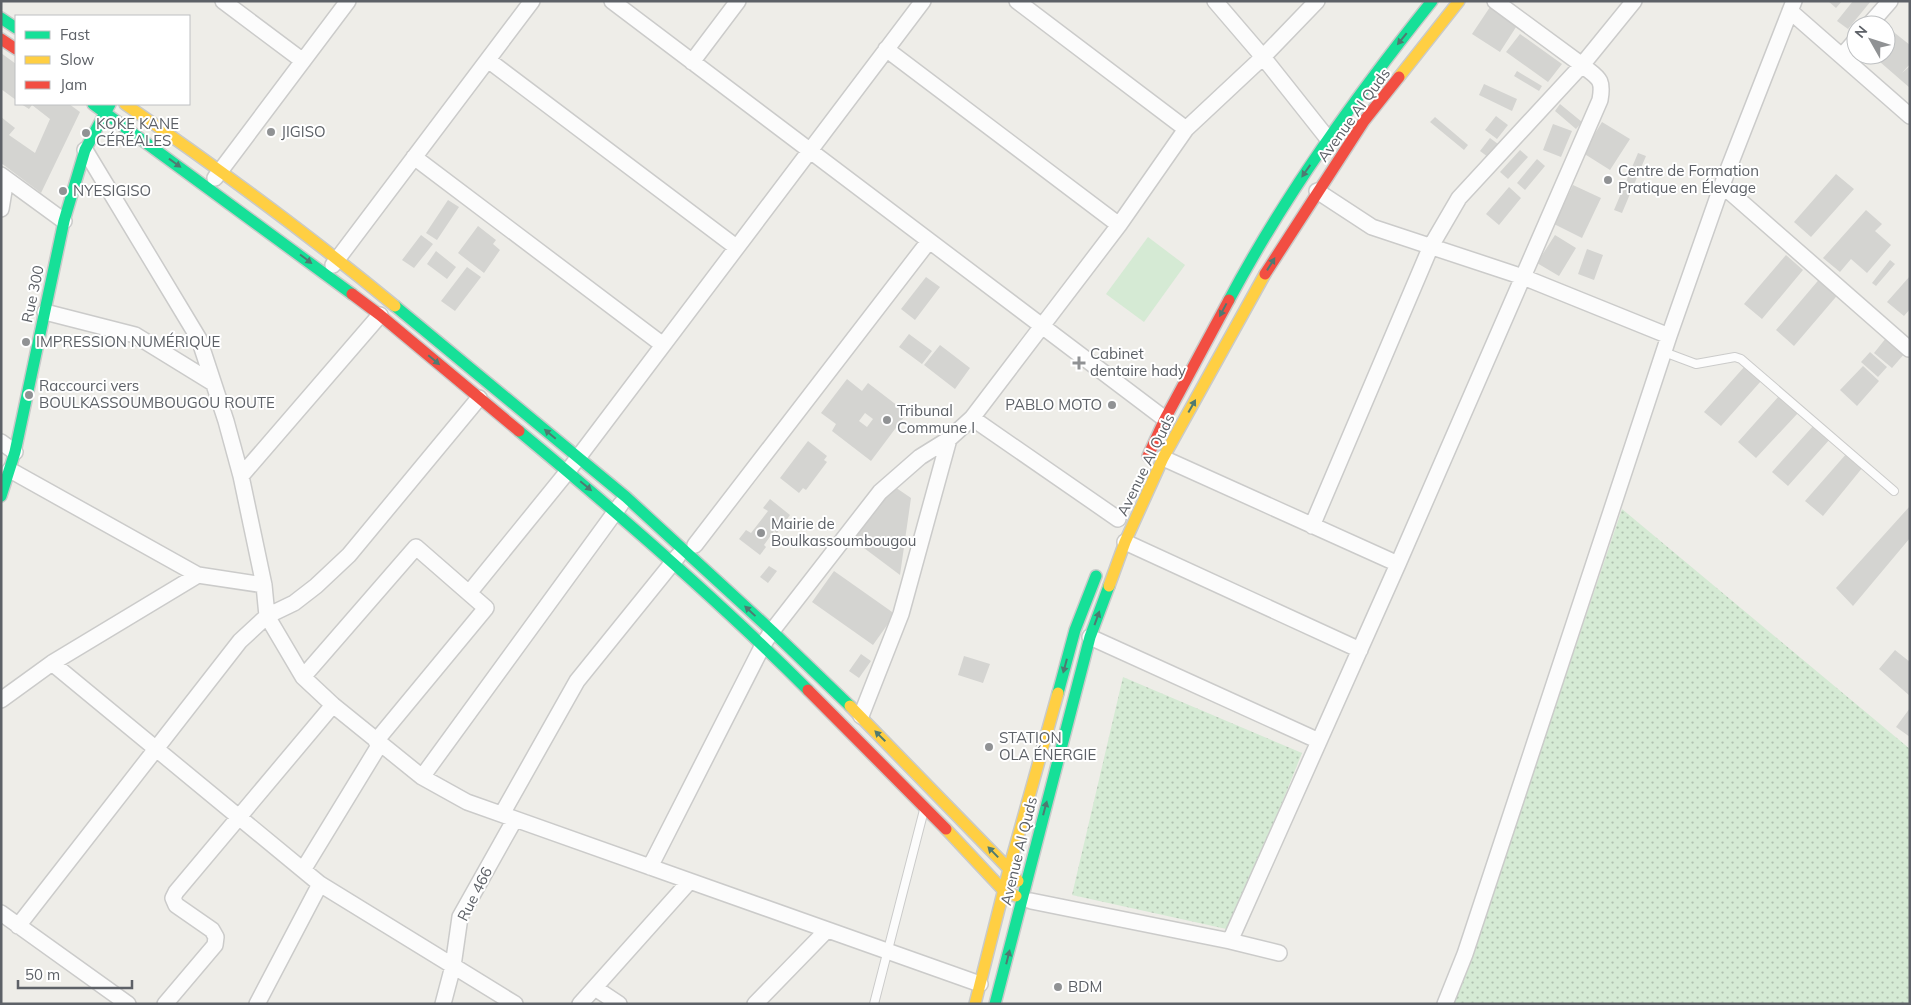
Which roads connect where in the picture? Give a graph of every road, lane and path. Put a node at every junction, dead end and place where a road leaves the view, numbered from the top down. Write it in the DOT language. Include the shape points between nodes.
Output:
graph roads {
  1 [pos="223,1"];
  2 [pos="348,1"];
  3 [pos="532,1"];
  4 [pos="612,1"];
  5 [pos="738,1"];
  6 [pos="923,1"];
  7 [pos="1017,1"];
  8 [pos="1215,1"];
  9 [pos="1317,1"];
  10 [pos="1432,1"];
  11 [pos="1459,1"];
  12 [pos="1495,1"];
  13 [pos="1634,1"];
  14 [pos="1890,1"];
  15 [pos="1792,6"];
  16 [pos="1878,15"];
  17 [pos="1,18"];
  18 [pos="15,27"];
  19 [pos="1,39"];
  20 [pos="15,48"];
  21 [pos="886,50"];
  22 [pos="1846,51"];
  23 [pos="1842,56"];
  24 [pos="1263,57"];
  25 [pos="488,60"];
  26 [pos="303,61"];
  27 [pos="692,62"];
  28 [pos="1582,65"];
  29 [pos="126,105"];
  30 [pos="107,108"];
  31 [pos="1910,116"];
  32 [pos="1186,129"];
  33 [pos="1328,139"];
  34 [pos="85,150"];
  35 [pos="810,151"];
  36 [pos="414,157"];
  37 [pos="220,170"];
  38 [pos="4,177"];
  39 [pos="1722,185"];
  40 [pos="208,187"];
  41 [pos="1317,191"];
  42 [pos="1,209"];
  43 [pos="64,221"];
  44 [pos="1119,225"];
  45 [pos="929,241"];
  46 [pos="1431,246"];
  47 [pos="736,247"];
  48 [pos="338,259"];
  49 [pos="326,274"];
  50 [pos="1523,277"];
  51 [pos="45,312"];
  52 [pos="380,315"];
  53 [pos="1042,326"];
  54 [pos="1669,336"];
  55 [pos="663,345"];
  56 [pos="1909,349"];
  57 [pos="1664,352"];
  58 [pos="214,383"];
  59 [pos="479,398"];
  60 [pos="972,418"];
  61 [pos="1165,419"];
  62 [pos="950,439"];
  63 [pos="1,442"];
  64 [pos="15,452"];
  65 [pos="578,457"];
  66 [pos="1163,458"];
  67 [pos="1142,469"];
  68 [pos="10,470"];
  69 [pos="568,471"];
  70 [pos="241,476"];
  71 [pos="1894,491"];
  72 [pos="1,496"];
  73 [pos="626,497"];
  74 [pos="616,511"];
  75 [pos="1118,519"];
  76 [pos="1312,526"];
  77 [pos="1125,542"];
  78 [pos="689,547"];
  79 [pos="672,563"];
  80 [pos="1398,564"];
  81 [pos="1100,565"];
  82 [pos="198,575"];
  83 [pos="264,585"];
  84 [pos="469,593"];
  85 [pos="268,616"];
  86 [pos="772,631"];
  87 [pos="1090,637"];
  88 [pos="763,645"];
  89 [pos="1360,650"];
  90 [pos="52,663"];
  91 [pos="303,677"];
  92 [pos="1,700"];
  93 [pos="333,706"];
  94 [pos="861,716"];
  95 [pos="1319,741"];
  96 [pos="378,742"];
  97 [pos="156,749"];
  98 [pos="422,777"];
  99 [pos="930,787"];
  100 [pos="925,806"];
  101 [pos="509,817"];
  102 [pos="238,818"];
  103 [pos="650,867"];
  104 [pos="1009,869"];
  105 [pos="303,870"];
  106 [pos="689,882"];
  107 [pos="320,884"];
  108 [pos="1004,891"];
  109 [pos="1026,896"];
  110 [pos="1,914"];
  111 [pos="18,926"];
  112 [pos="827,930"];
  113 [pos="1230,941"];
  114 [pos="888,952"];
  115 [pos="1279,953"];
  116 [pos="454,966"];
  117 [pos="980,984"];
  118 [pos="595,988"];
  119 [pos="128,1004"];
  120 [pos="165,1004"];
  121 [pos="257,1004"];
  122 [pos="443,1004"];
  123 [pos="514,1004"];
  124 [pos="580,1004"];
  125 [pos="619,1004"];
  126 [pos="754,1004"];
  127 [pos="874,1004"];
  128 [pos="975,1004"];
  129 [pos="995,1004"];
  130 [pos="1444,1004"];
  1 -- 26 [label="street"];
  2 -- 26 [label="street"];
  3 -- 25 [label="street"];
  4 -- 27 [label="street"];
  5 -- 27 [label="street"];
  6 -- 21 [label="street"];
  7 -- 32 [label="street"];
  8 -- 24 [label="street"];
  9 -- 24 [label="street"];
  10 -- 33 [label="main road, Avenue Al Quds, one-way"];
  11 -- 41 [label="main road, Avenue Al Quds" via="1364,121"];
  12 -- 28 [label="street"];
  13 -- 28 [label="street"];
  14 -- 16 [label="street"];
  15 -- 23 [label="street"];
  15 -- 39 [label="street"];
  17 -- 18 [label="main road"];
  19 -- 20 [label="main road"];
  21 -- 35 [label="street"];
  21 -- 44 [label="street"];
  22 -- 23 [label="street"];
  23 -- 31 [label="street"];
  24 -- 32 [label="street"];
  24 -- 33 [label="street"];
  25 -- 36 [label="street"];
  25 -- 47 [label="street"];
  26 -- 37 [label="street"];
  27 -- 35 [label="street"];
  28 -- 46 [label="street" via="1459,198"];
  28 -- 50 [label="street" via="1598,79 1602,87 1600,100"];
  29 -- 37 [label="main road"];
  30 -- 34 [label="main road, Rue 300"];
  30 -- 40 [label="main road, one-way"];
  32 -- 44 [label="street"];
  33 -- 61 [label="main road, Avenue Al Quds, one-way" via="1243,273"];
  34 -- 43 [label="main road, Rue 300"];
  34 -- 58 [label="street" via="199,339"];
  35 -- 45 [label="street"];
  35 -- 47 [label="street"];
  36 -- 48 [label="street"];
  36 -- 55 [label="street"];
  37 -- 40 [label="street"];
  37 -- 48 [label="main road"];
  38 -- 42 [label="street"];
  38 -- 43 [label="street"];
  39 -- 54 [label="street"];
  39 -- 56 [label="street"];
  40 -- 49 [label="main road, one-way"];
  41 -- 46 [label="street" via="1372,227"];
  66 -- 41 [label="main road, Avenue Al Quds, one-way" via="1259,283"];
  43 -- 51 [label="main road, Rue 300"];
  44 -- 53 [label="street"];
  45 -- 53 [label="street"];
  45 -- 78 [label="street, Rue 466"];
  46 -- 50 [label="street"];
  46 -- 76 [label="street"];
  47 -- 55 [label="street"];
  48 -- 49 [label="street"];
  65 -- 48 [label="main road, one-way"];
  49 -- 52 [label="main road"];
  50 -- 54 [label="street"];
  50 -- 80 [label="street"];
  51 -- 58 [label="street" via="135,335"];
  51 -- 64 [label="main road, Rue 300"];
  52 -- 59 [label="main road, one-way"];
  52 -- 70 [label="street"];
  53 -- 60 [label="street"];
  53 -- 61 [label="street"];
  54 -- 57 [label="street"];
  55 -- 65 [label="street"];
  57 -- 71 [label="lane" via="1696,364 1741,358"];
  57 -- 130 [label="street" via="1468,944"];
  58 -- 70 [label="street"];
  59 -- 69 [label="main road"];
  59 -- 85 [label="street" via="349,555 301,597"];
  60 -- 62 [label="street"];
  60 -- 75 [label="street"];
  61 -- 67 [label="main road, Avenue Al Quds"];
  62 -- 86 [label="street" via="920,458 880,492"];
  62 -- 94 [label="street" via="901,614"];
  63 -- 64 [label="street"];
  64 -- 68 [label="main road, Rue 300"];
  65 -- 69 [label="street"];
  65 -- 73 [label="main road"];
  66 -- 76 [label="street"];
  66 -- 77 [label="main road, Avenue Al Quds"];
  68 -- 72 [label="main road, Rue 300"];
  68 -- 82 [label="street"];
  69 -- 74 [label="main road, one-way"];
  69 -- 84 [label="street"];
  70 -- 83 [label="street"];
  73 -- 74 [label="street"];
  73 -- 78 [label="main road"];
  74 -- 79 [label="main road"];
  74 -- 98 [label="street"];
  76 -- 80 [label="street"];
  87 -- 77 [label="main road, Avenue Al Quds, one-way"];
  77 -- 89 [label="street"];
  78 -- 79 [label="street, Rue 466"];
  86 -- 78 [label="main road, one-way"];
  79 -- 88 [label="main road"];
  79 -- 101 [label="street, Rue 466" via="577,681"];
  80 -- 89 [label="street"];
  81 -- 104 [label="main road, Avenue Al Quds, one-way" via="1075,630"];
  82 -- 83 [label="street"];
  82 -- 90 [label="street"];
  83 -- 85 [label="street"];
  84 -- 91 [label="street" via="416,547"];
  84 -- 96 [label="street" via="486,608"];
  85 -- 91 [label="street"];
  85 -- 97 [label="street" via="240,641"];
  86 -- 88 [label="street"];
  86 -- 94 [label="main road"];
  87 -- 95 [label="street"];
  109 -- 87 [label="main road, Avenue Al Quds, one-way"];
  88 -- 100 [label="main road"];
  88 -- 103 [label="street"];
  89 -- 95 [label="street"];
  90 -- 92 [label="street"];
  90 -- 97 [label="street"];
  91 -- 93 [label="street"];
  93 -- 96 [label="street"];
  93 -- 102 [label="street"];
  99 -- 94 [label="main road, one-way"];
  95 -- 113 [label="street"];
  96 -- 98 [label="street"];
  96 -- 105 [label="street"];
  97 -- 102 [label="street"];
  97 -- 111 [label="street"];
  98 -- 101 [label="street" via="468,802"];
  99 -- 100 [label="lane"];
  104 -- 99 [label="main road, one-way"];
  100 -- 108 [label="main road"];
  100 -- 114 [label="lane"];
  101 -- 103 [label="street"];
  101 -- 116 [label="street, Rue 466" via="460,917"];
  102 -- 105 [label="street"];
  102 -- 120 [label="street" via="173,898 176,905 212,930 216,937 215,945"];
  103 -- 106 [label="street"];
  104 -- 108 [label="main road, Avenue Al Quds"];
  104 -- 109 [label="main road"];
  105 -- 107 [label="street"];
  106 -- 112 [label="street"];
  106 -- 118 [label="street"];
  107 -- 116 [label="street"];
  107 -- 121 [label="street"];
  108 -- 109 [label="main road"];
  108 -- 117 [label="main road, Avenue Al Quds"];
  109 -- 113 [label="street"];
  129 -- 109 [label="main road, Avenue Al Quds, one-way"];
  110 -- 111 [label="street"];
  111 -- 119 [label="street"];
  112 -- 114 [label="street"];
  112 -- 126 [label="street"];
  113 -- 115 [label="street"];
  114 -- 117 [label="street"];
  114 -- 127 [label="lane"];
  116 -- 122 [label="street, Rue 466"];
  116 -- 123 [label="street"];
  117 -- 128 [label="main road, Avenue Al Quds"];
  118 -- 124 [label="street"];
  118 -- 125 [label="street"];
}
